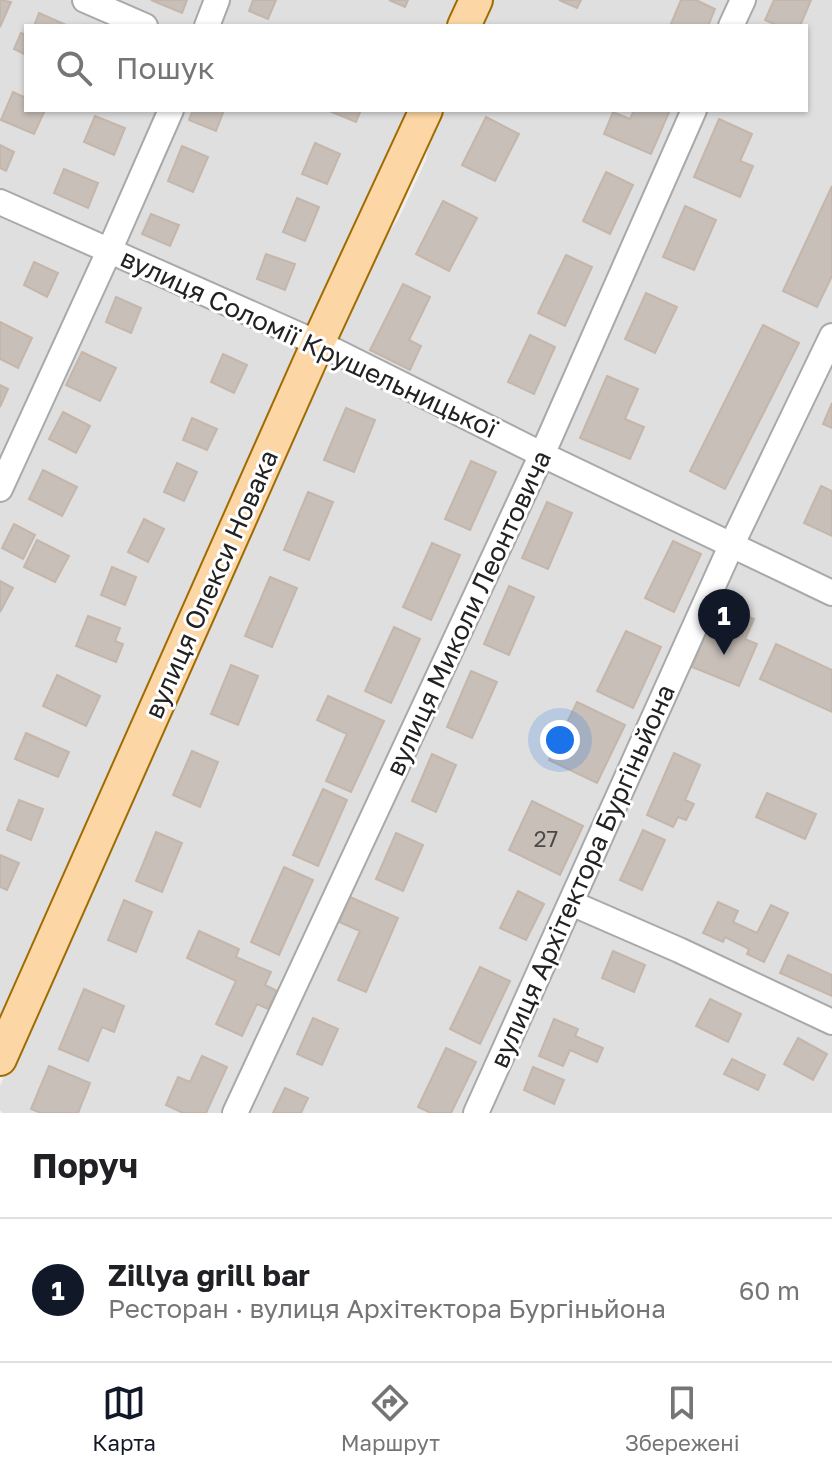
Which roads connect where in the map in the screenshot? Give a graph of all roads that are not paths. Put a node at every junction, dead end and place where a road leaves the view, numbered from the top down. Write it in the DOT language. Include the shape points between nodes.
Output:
graph roads {
  1 [pos="85,0"];
  2 [pos="217,0"];
  3 [pos="476,0"];
  4 [pos="743,0"];
  5 [pos="140,24"];
  6 [pos="208,24"];
  7 [pos="465,24"];
  8 [pos="732,24"];
  9 [pos="170,112"];
  10 [pos="425,112"];
  11 [pos="693,112"];
  12 [pos="0,202"];
  13 [pos="110,249"];
  14 [pos="832,336"];
  15 [pos="318,343"];
  16 [pos="823,374"];
  17 [pos="541,454"];
  18 [pos="0,489"];
  19 [pos="731,546"];
  20 [pos="832,593"];
  21 [pos="571,903"];
  22 [pos="832,1022"];
  23 [pos="0,1059"];
  24 [pos="485,1110"];
  25 [pos="235,1113"];
  1 -- 5 [label="street"];
  2 -- 6 [label="street"];
  3 -- 7 [label="main road"];
  4 -- 8 [label="street"];
  9 -- 13 [label="street"];
  10 -- 15 [label="main road, вулиця Олекси Новака"];
  11 -- 17 [label="street, вулиця Миколи Леонтовича"];
  12 -- 13 [label="street, вулиця Соломії Крушельницької"];
  13 -- 15 [label="street, вулиця Соломії Крушельницької"];
  13 -- 18 [label="street"];
  14 -- 16 [label="street, вулиця Архітектора Бургіньйона"];
  15 -- 17 [label="street, вулиця Соломії Крушельницької"];
  15 -- 23 [label="main road, вулиця Олекси Новака"];
  16 -- 19 [label="street, вулиця Архітектора Бургіньйона"];
  17 -- 19 [label="street, вулиця Соломії Крушельницької"];
  17 -- 25 [label="street, вулиця Миколи Леонтовича"];
  19 -- 20 [label="street, вулиця Соломії Крушельницької"];
  19 -- 21 [label="street, вулиця Архітектора Бургіньйона"];
  21 -- 22 [label="street"];
  21 -- 24 [label="street, вулиця Архітектора Бургіньйона"];
}
